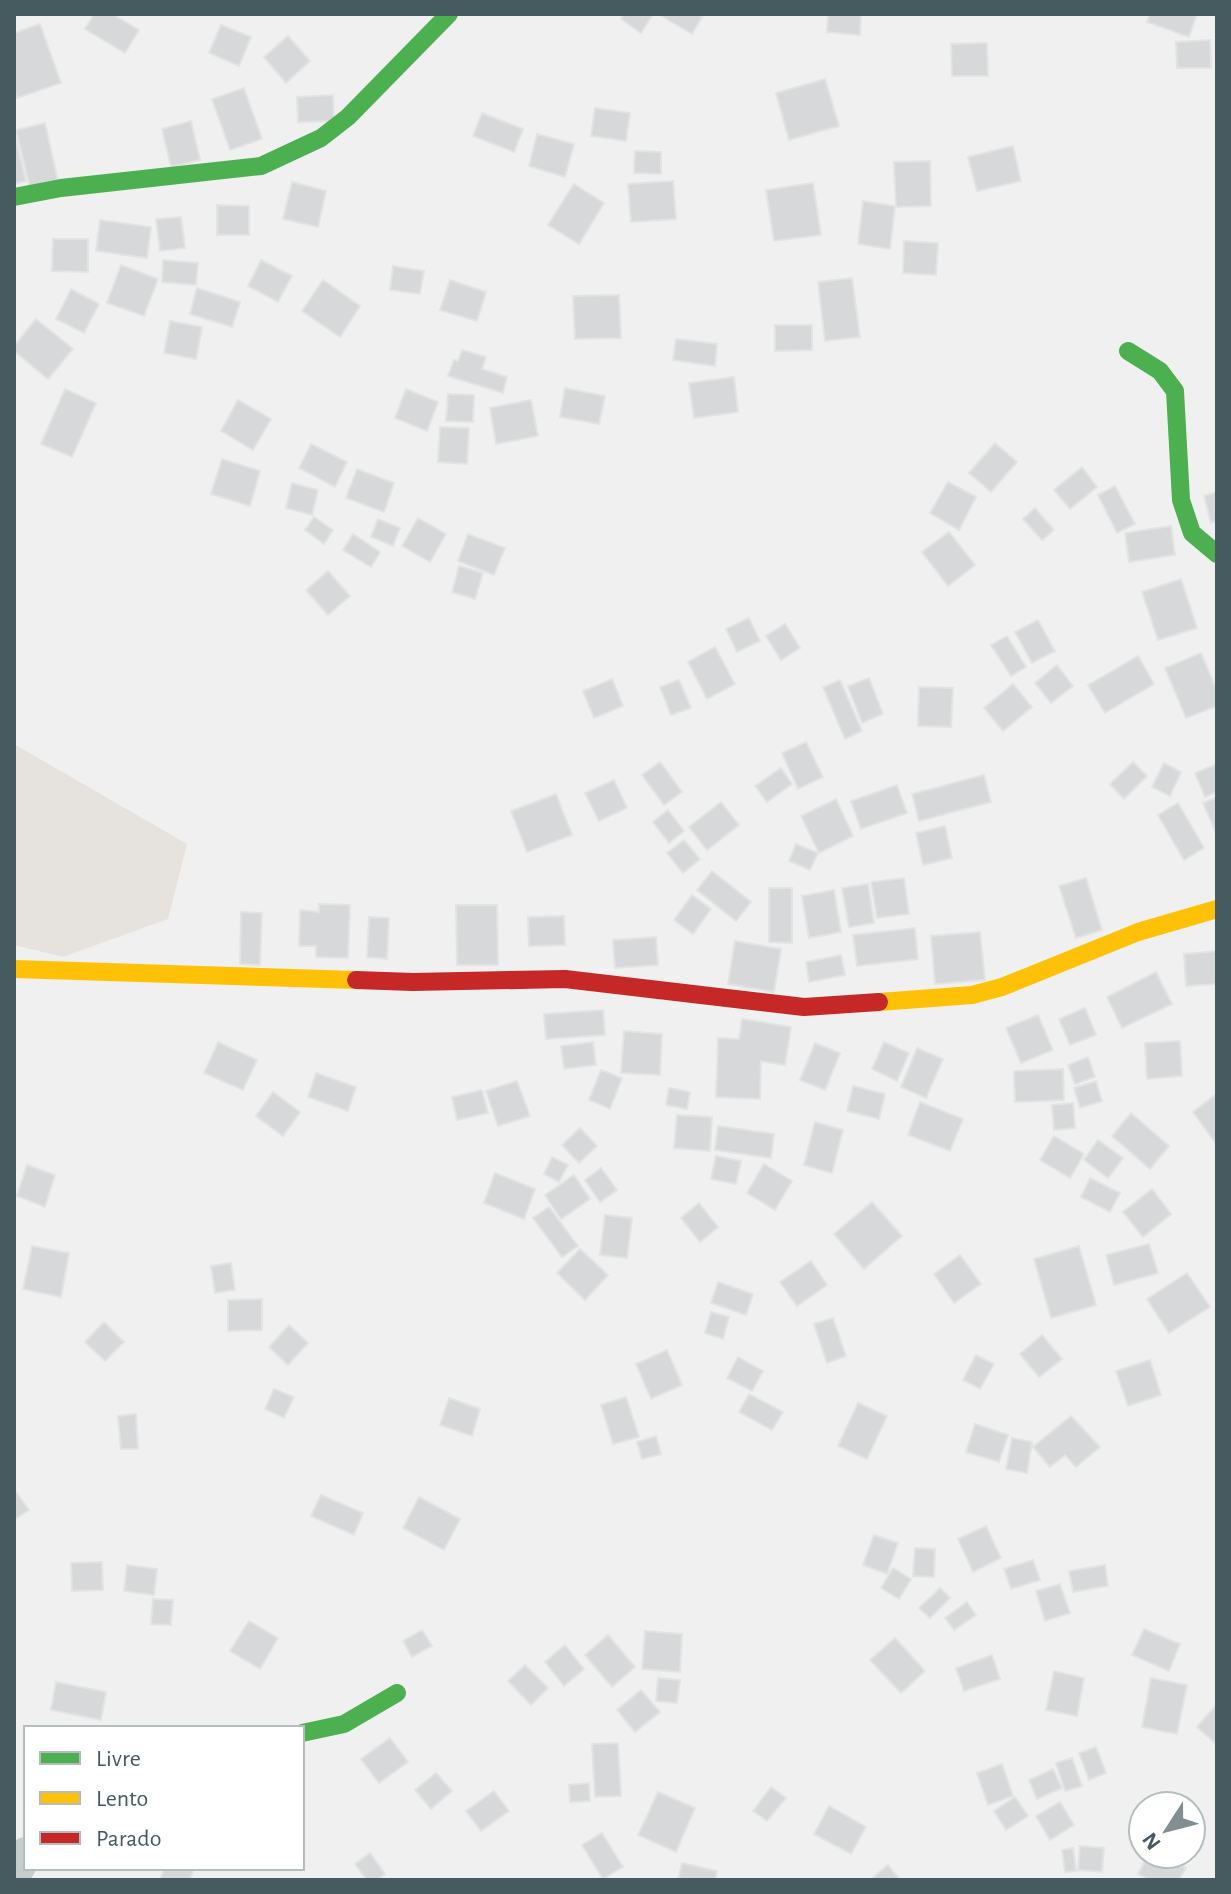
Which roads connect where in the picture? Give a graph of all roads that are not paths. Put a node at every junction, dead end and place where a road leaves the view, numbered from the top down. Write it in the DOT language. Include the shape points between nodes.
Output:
graph roads {
  1 [pos="449,14"];
  2 [pos="14,197"];
  3 [pos="1128,351"];
  4 [pos="1217,554"];
  5 [pos="1217,909"];
  6 [pos="14,969"];
  7 [pos="397,1693"];
  8 [pos="304,1733"];
  1 -- 2 [label="street" via="348,117 321,138 261,166"];
  3 -- 4 [label="street" via="1160,371 1175,391 1181,500 1192,533"];
  5 -- 6 [label="street" via="1138,932 972,995 804,1007 565,979 413,982"];
  7 -- 8 [label="street" via="344,1724"];
}
